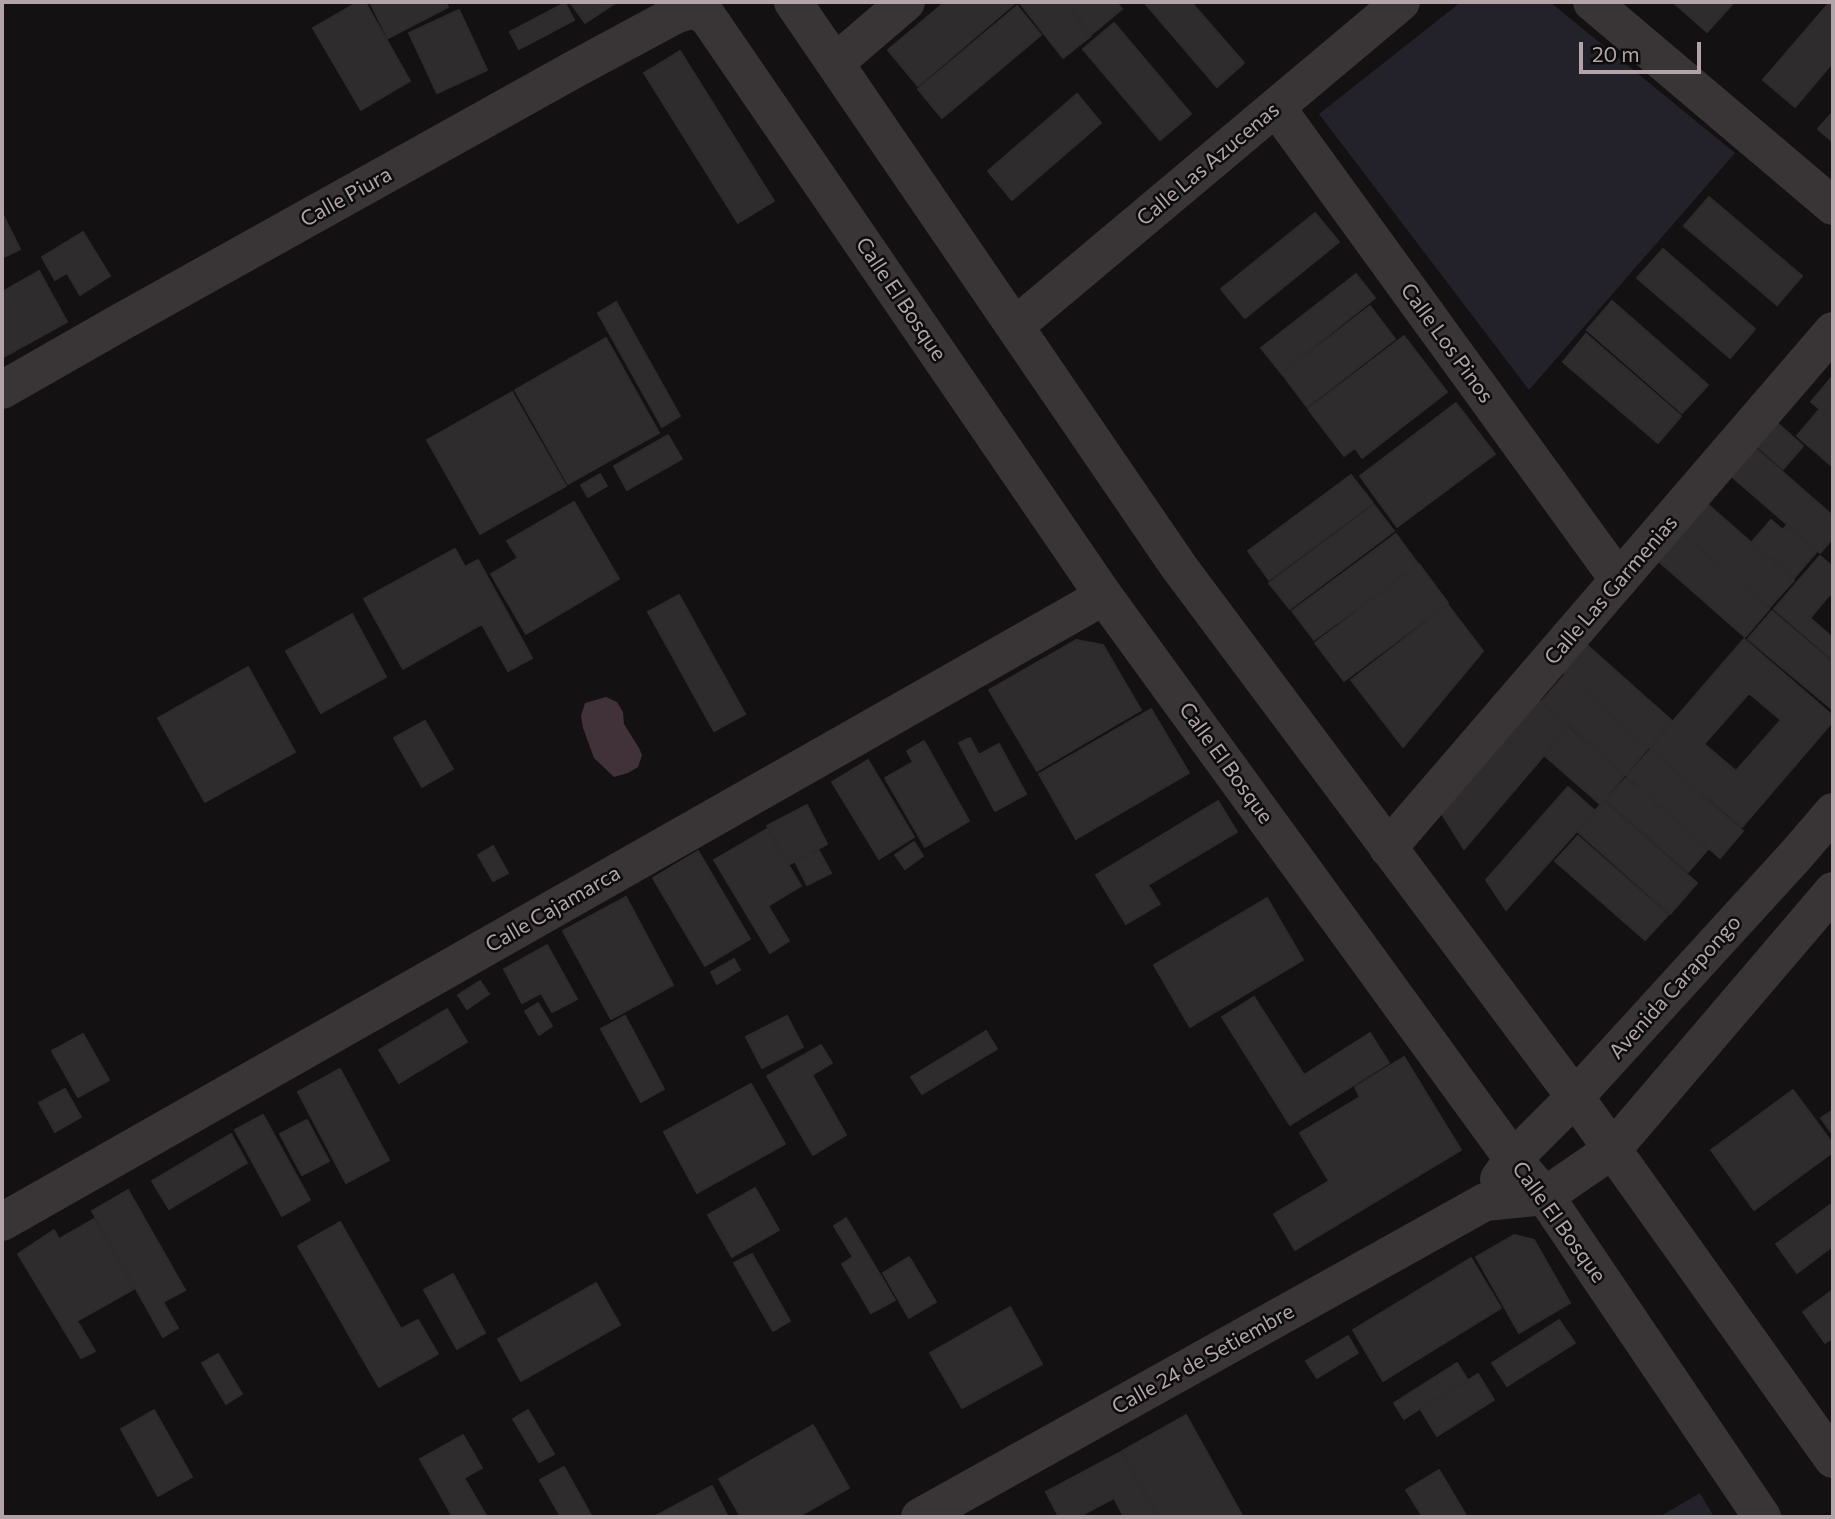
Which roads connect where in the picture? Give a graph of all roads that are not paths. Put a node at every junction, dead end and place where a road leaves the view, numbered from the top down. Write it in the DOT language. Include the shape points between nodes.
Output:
graph roads {
  1 [pos="793,2"];
  2 [pos="906,2"];
  3 [pos="1401,2"];
  4 [pos="1591,2"];
  5 [pos="692,9"];
  6 [pos="835,62"];
  7 [pos="1276,107"];
  8 [pos="1833,206"];
  9 [pos="1015,326"];
  10 [pos="1833,331"];
  11 [pos="2,390"];
  12 [pos="1619,580"];
  13 [pos="1104,596"];
  14 [pos="1833,812"];
  15 [pos="1388,848"];
  16 [pos="1797,854"];
  17 [pos="1833,891"];
  18 [pos="1575,1097"];
  19 [pos="1612,1150"];
  20 [pos="1513,1158"];
  21 [pos="1545,1196"];
  22 [pos="1485,1202"];
  23 [pos="2,1222"];
  24 [pos="1833,1458"];
  25 [pos="920,1517"];
  26 [pos="1762,1517"];
  1 -- 6 [label="street"];
  2 -- 6 [label="street"];
  3 -- 7 [label="street, Calle Las Azucenas"];
  4 -- 8 [label="street"];
  5 -- 11 [label="street, Calle Piura" via="573,70"];
  5 -- 13 [label="street, Calle El Bosque" via="707,16"];
  6 -- 9 [label="street"];
  7 -- 9 [label="street, Calle Las Azucenas"];
  7 -- 12 [label="street, Calle Los Pinos"];
  9 -- 15 [label="street" via="1179,568"];
  10 -- 12 [label="street, Calle Las Garmenias"];
  12 -- 15 [label="street, Calle Las Garmenias"];
  13 -- 20 [label="street, Calle El Bosque"];
  13 -- 23 [label="street, Calle Cajamarca"];
  14 -- 16 [label="street, Avenida Carapongo"];
  15 -- 18 [label="street"];
  16 -- 17 [label="street"];
  16 -- 18 [label="street, Avenida Carapongo"];
  17 -- 19 [label="street"];
  18 -- 19 [label="street"];
  18 -- 20 [label="street, Avenida Carapongo"];
  19 -- 21 [label="street"];
  19 -- 24 [label="street"];
  20 -- 21 [label="street, Calle El Bosque"];
  20 -- 22 [label="street, Calle 24 de Setiembre"];
  21 -- 22 [label="street, Calle 24 de Setiembre"];
  21 -- 26 [label="street, Calle El Bosque"];
  22 -- 25 [label="street, Calle 24 de Setiembre"];
}
